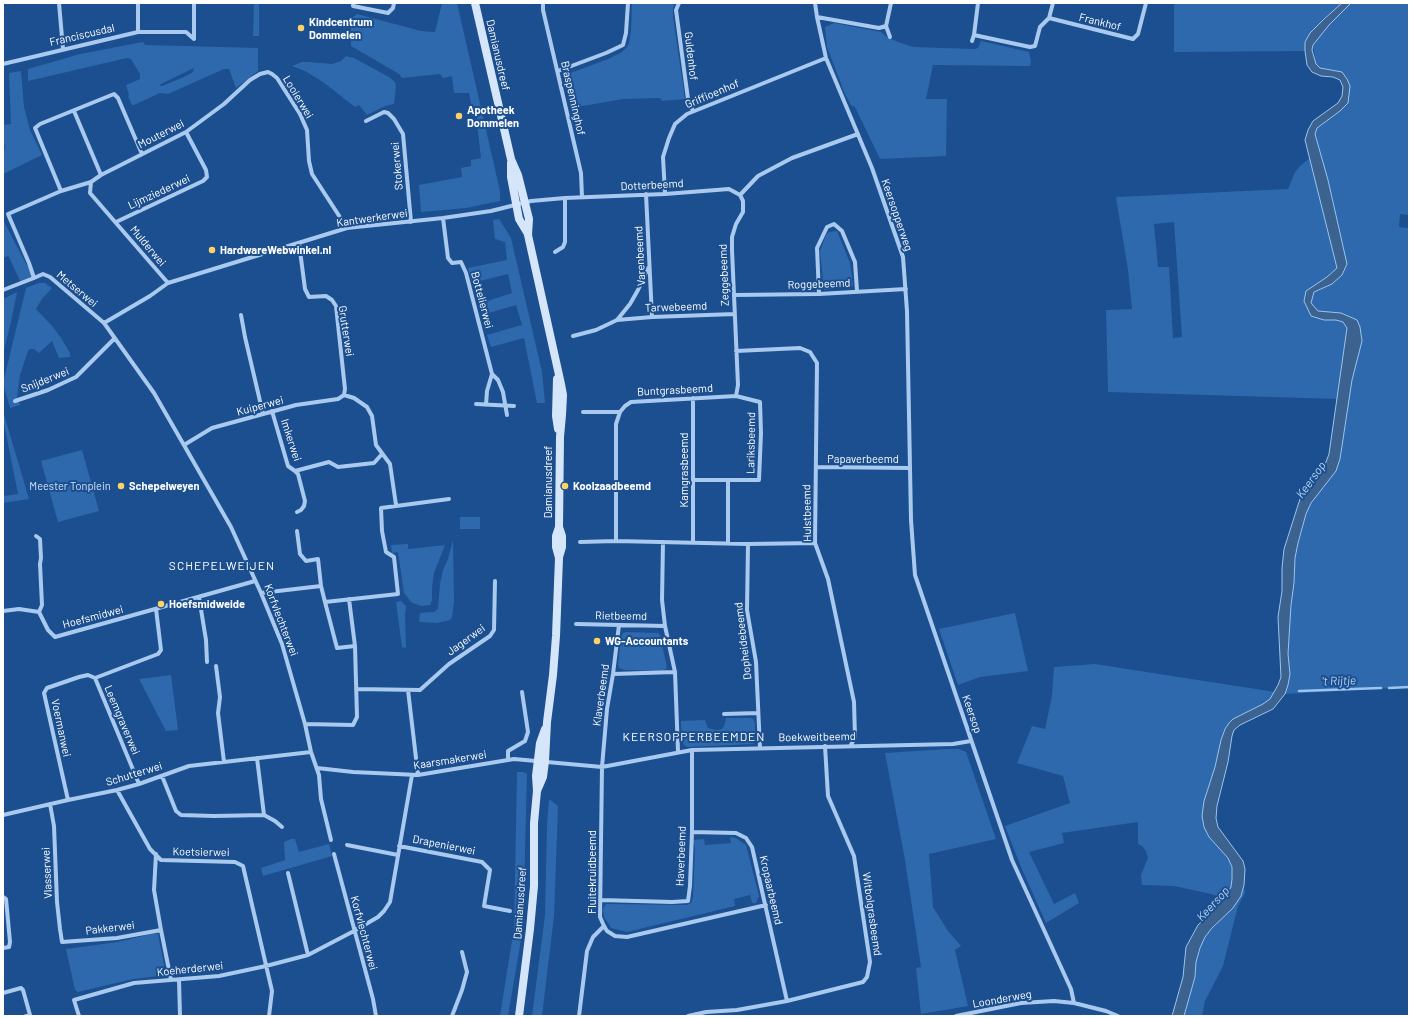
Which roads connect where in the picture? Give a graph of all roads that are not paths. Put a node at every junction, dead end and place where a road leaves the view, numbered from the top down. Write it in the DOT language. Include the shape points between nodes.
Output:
graph roads {
  1 [pos="59,3"];
  2 [pos="138,3"];
  3 [pos="194,3"];
  4 [pos="394,3"];
  5 [pos="475,3"];
  6 [pos="543,3"];
  7 [pos="628,3"];
  8 [pos="679,3"];
  9 [pos="815,3"];
  10 [pos="891,3"];
  11 [pos="978,3"];
  12 [pos="1053,3"];
  13 [pos="1146,3"];
  14 [pos="353,4"];
  15 [pos="817,18"];
  16 [pos="1049,18"];
  17 [pos="886,26"];
  18 [pos="138,32"];
  19 [pos="974,35"];
  20 [pos="890,37"];
  21 [pos="972,41"];
  22 [pos="63,49"];
  23 [pos="826,58"];
  24 [pos="3,64"];
  25 [pos="558,71"];
  26 [pos="260,74"];
  27 [pos="74,111"];
  28 [pos="693,111"];
  29 [pos="366,121"];
  30 [pos="186,132"];
  31 [pos="858,134"];
  32 [pos="142,154"];
  33 [pos="101,175"];
  34 [pos="91,182"];
  35 [pos="61,191"];
  36 [pos="646,194"];
  37 [pos="665,194"];
  38 [pos="740,195"];
  39 [pos="582,197"];
  40 [pos="565,198"];
  41 [pos="521,204"];
  42 [pos="443,218"];
  43 [pos="116,222"];
  44 [pos="411,222"];
  45 [pos="347,228"];
  46 [pos="299,243"];
  47 [pos="555,252"];
  48 [pos="649,266"];
  49 [pos="34,278"];
  50 [pos="168,283"];
  51 [pos="906,289"];
  52 [pos="3,290"];
  53 [pos="857,291"];
  54 [pos="819,294"];
  55 [pos="734,295"];
  56 [pos="735,314"];
  57 [pos="241,315"];
  58 [pos="652,317"];
  59 [pos="617,320"];
  60 [pos="104,323"];
  61 [pos="573,336"];
  62 [pos="114,339"];
  63 [pos="736,351"];
  64 [pos="492,374"];
  65 [pos="344,395"];
  66 [pos="736,396"];
  67 [pos="693,398"];
  68 [pos="15,401"];
  69 [pos="476,404"];
  70 [pos="486,405"];
  71 [pos="505,405"];
  72 [pos="514,406"];
  73 [pos="272,411"];
  74 [pos="582,412"];
  75 [pos="620,412"];
  76 [pos="263,414"];
  77 [pos="507,415"];
  78 [pos="184,445"];
  79 [pos="382,454"];
  80 [pos="816,467"];
  81 [pos="910,468"];
  82 [pos="295,471"];
  83 [pos="693,480"];
  84 [pos="728,480"];
  85 [pos="449,499"];
  86 [pos="396,505"];
  87 [pos="297,512"];
  88 [pos="297,531"];
  89 [pos="36,536"];
  90 [pos="616,541"];
  91 [pos="580,542"];
  92 [pos="663,542"];
  93 [pos="693,543"];
  94 [pos="728,543"];
  95 [pos="815,543"];
  96 [pos="748,544"];
  97 [pos="255,581"];
  98 [pos="494,581"];
  99 [pos="321,586"];
  100 [pos="261,593"];
  101 [pos="199,597"];
  102 [pos="350,599"];
  103 [pos="325,602"];
  104 [pos="156,609"];
  105 [pos="3,611"];
  106 [pos="39,612"];
  107 [pos="576,624"];
  108 [pos="619,625"];
  109 [pos="665,626"];
  110 [pos="355,646"];
  111 [pos="207,662"];
  112 [pos="216,666"];
  113 [pos="675,672"];
  114 [pos="613,674"];
  115 [pos="95,678"];
  116 [pos="356,689"];
  117 [pos="408,690"];
  118 [pos="522,692"];
  119 [pos="758,713"];
  120 [pos="724,714"];
  121 [pos="306,724"];
  122 [pos="972,741"];
  123 [pos="851,745"];
  124 [pos="825,746"];
  125 [pos="760,748"];
  126 [pos="692,750"];
  127 [pos="678,751"];
  128 [pos="311,752"];
  129 [pos="257,758"];
  130 [pos="508,760"];
  131 [pos="542,761"];
  132 [pos="224,762"];
  133 [pos="602,767"];
  134 [pos="317,768"];
  135 [pos="412,775"];
  136 [pos="418,775"];
  137 [pos="162,776"];
  138 [pos="140,784"];
  139 [pos="117,790"];
  140 [pos="68,800"];
  141 [pos="50,804"];
  142 [pos="3,815"];
  143 [pos="264,815"];
  144 [pos="282,827"];
  145 [pos="692,832"];
  146 [pos="331,840"];
  147 [pos="347,845"];
  148 [pos="399,846"];
  149 [pos="156,854"];
  150 [pos="334,854"];
  151 [pos="398,855"];
  152 [pos="288,873"];
  153 [pos="3,897"];
  154 [pos="601,900"];
  155 [pos="766,905"];
  156 [pos="510,911"];
  157 [pos="604,926"];
  158 [pos="161,930"];
  159 [pos="354,931"];
  160 [pos="62,942"];
  161 [pos="3,948"];
  162 [pos="462,952"];
  163 [pos="308,955"];
  164 [pos="266,966"];
  165 [pos="171,980"];
  166 [pos="179,980"];
  167 [pos="3,993"];
  168 [pos="787,1001"];
  169 [pos="1074,1003"];
  170 [pos="26,1016"];
  171 [pos="79,1016"];
  172 [pos="180,1016"];
  173 [pos="269,1016"];
  174 [pos="376,1016"];
  175 [pos="452,1016"];
  176 [pos="519,1016"];
  177 [pos="579,1016"];
  178 [pos="688,1016"];
  179 [pos="956,1016"];
  180 [pos="1118,1016"];
  1 -- 22 [label="street"];
  2 -- 18 [label="street"];
  3 -- 18 [label="street, Franciscusdal" via="194,40 186,32"];
  4 -- 14 [label="street" via="388,13"];
  5 -- 41 [label="street, Damianusdreef" via="511,160 511,177"];
  6 -- 25 [label="street, Braspenninghof"];
  7 -- 25 [label="street" via="624,45"];
  8 -- 28 [label="street, Guldenhof" via="676,10 688,99"];
  9 -- 15 [label="street, Keersopperweg"];
  10 -- 17 [label="street"];
  11 -- 19 [label="street"];
  12 -- 16 [label="street"];
  13 -- 16 [label="street, Frankhof" via="1138,34 1133,38"];
  15 -- 17 [label="street" via="879,28"];
  15 -- 23 [label="street, Keersopperweg"];
  16 -- 19 [label="street" via="1040,27 1035,46"];
  17 -- 20 [label="street"];
  18 -- 22 [label="street, Franciscusdal"];
  19 -- 21 [label="street"];
  22 -- 24 [label="street, Franciscusdal"];
  23 -- 28 [label="street, Griffioenhof"];
  23 -- 31 [label="street, Keersopperweg"];
  25 -- 39 [label="street, Braspenninghof" via="581,174"];
  26 -- 30 [label="street, Mouterwei"];
  26 -- 45 [label="street, Looierwei" via="272,74 300,114 307,130 312,174"];
  27 -- 32 [label="street" via="114,94"];
  27 -- 33 [label="street"];
  27 -- 35 [label="street" via="35,128"];
  28 -- 37 [label="street, Griffioenhof" via="675,124 668,138 664,157"];
  29 -- 44 [label="street, Stokerwei" via="384,112 388,113 403,134"];
  30 -- 32 [label="street, Mouterwei"];
  30 -- 43 [label="street, Lijmziederwei" via="206,170 207,177"];
  31 -- 38 [label="street" via="792,158 758,176"];
  31 -- 51 [label="street, Keersopperweg" via="903,257"];
  32 -- 33 [label="street, Mouterwei"];
  33 -- 34 [label="street, Mouterwei"];
  34 -- 35 [label="street, Mouterwei"];
  34 -- 43 [label="street, Mulderwei" via="90,193"];
  35 -- 49 [label="street, Mouterwei" via="8,214"];
  36 -- 37 [label="street, Dotterbeemd"];
  36 -- 39 [label="street, Dotterbeemd"];
  36 -- 48 [label="street, Varenbeemd"];
  37 -- 38 [label="street, Dotterbeemd" via="729,189"];
  38 -- 55 [label="street, Zeggebeemd" via="743,212 732,238"];
  39 -- 40 [label="street, Dotterbeemd"];
  40 -- 41 [label="street, Dotterbeemd"];
  40 -- 47 [label="street" via="565,242"];
  41 -- 42 [label="street, Kantwerkerwei"];
  41 -- 131 [label="street, Damianusdreef" via="519,219 528,235 563,395 559,527 562,547 559,558 553,675 547,722 540,743"];
  42 -- 44 [label="street, Kantwerkerwei"];
  42 -- 64 [label="street, Bottelierwei" via="448,258 452,262 461,262 466,273"];
  43 -- 50 [label="street, Mulderwei"];
  44 -- 45 [label="street, Kantwerkerwei"];
  45 -- 46 [label="street, Kantwerkerwei"];
  46 -- 50 [label="street, Kantwerkerwei"];
  46 -- 65 [label="street, Grutterwei" via="305,289 309,296 326,296 336,306"];
  48 -- 58 [label="street, Varenbeemd"];
  48 -- 59 [label="street, Tarwebeemd" via="636,295"];
  49 -- 52 [label="street"];
  49 -- 60 [label="street, Metserwei" via="43,274 50,277"];
  50 -- 60 [label="street, Kantwerkerwei"];
  51 -- 53 [label="street, Roggebeemd"];
  51 -- 81 [label="street, Keersopperweg"];
  53 -- 54 [label="street, Roggebeemd"];
  53 -- 54 [label="street" via="855,262 842,231 834,224 828,227 817,248"];
  54 -- 55 [label="street, Roggebeemd"];
  55 -- 56 [label="street, Zeggebeemd"];
  56 -- 58 [label="street, Tarwebeemd"];
  56 -- 63 [label="street, Zeggebeemd"];
  57 -- 76 [label="street"];
  58 -- 59 [label="street, Tarwebeemd"];
  59 -- 61 [label="street, Tarwebeemd" via="596,330"];
  60 -- 62 [label="street, Korfvlechterwei"];
  62 -- 68 [label="street, Snijderwei" via="76,377"];
  62 -- 78 [label="street, Korfvlechterwei" via="154,394"];
  63 -- 66 [label="street, Zeggebeemd"];
  63 -- 80 [label="street, Hulstbeemd" via="800,348 810,352 817,363"];
  64 -- 70 [label="street, Bottelierwei"];
  64 -- 71 [label="street, Bottelierwei" via="498,380"];
  65 -- 73 [label="street, Kuiperwei" via="338,399"];
  65 -- 79 [label="street" via="367,407 372,416 376,445"];
  66 -- 67 [label="street, Buntgrasbeemd"];
  66 -- 84 [label="street, Lariksbeemd" via="760,402 761,466 759,480"];
  67 -- 75 [label="street, Buntgrasbeemd" via="631,402"];
  67 -- 83 [label="street, Kamgrasbeemd"];
  69 -- 70 [label="street"];
  70 -- 71 [label="street"];
  71 -- 72 [label="street"];
  71 -- 77 [label="street, Bottelierwei"];
  73 -- 76 [label="street, Kuiperwei"];
  73 -- 82 [label="street, Imkerwei" via="288,466"];
  74 -- 75 [label="street"];
  75 -- 90 [label="street" via="616,424"];
  76 -- 78 [label="street, Kuiperwei" via="212,428"];
  78 -- 97 [label="street, Korfvlechterwei" via="231,526"];
  79 -- 82 [label="street, Imkerwei" via="374,463 338,468 329,462"];
  79 -- 86 [label="street" via="390,464"];
  80 -- 81 [label="street, Papaverbeemd"];
  80 -- 95 [label="street, Hulstbeemd"];
  81 -- 122 [label="street, Keersop" via="915,575"];
  82 -- 87 [label="street, Imkerwei" via="298,474 304,501 304,506"];
  83 -- 84 [label="street, Lariksbeemd"];
  83 -- 93 [label="street, Kamgrasbeemd"];
  84 -- 94 [label="street"];
  85 -- 86 [label="street"];
  86 -- 102 [label="street" via="381,508 386,552 394,557 398,594"];
  88 -- 99 [label="street" via="300,554 306,560 318,559"];
  89 -- 106 [label="street" via="40,539 41,558 42,605"];
  90 -- 91 [label="street"];
  90 -- 92 [label="street"];
  92 -- 93 [label="street"];
  92 -- 109 [label="street" via="662,600"];
  93 -- 94 [label="street"];
  94 -- 96 [label="street"];
  95 -- 96 [label="street"];
  95 -- 123 [label="street, Hulstbeemd" via="828,580 854,702 855,737"];
  96 -- 119 [label="street, Dopheidebeemd" via="747,610 756,662"];
  97 -- 100 [label="street, Korfvlechterwei"];
  97 -- 101 [label="street, Hoefsmidwei"];
  98 -- 117 [label="street, Jagerwei" via="494,630 490,636 449,664 420,690"];
  99 -- 100 [label="street"];
  99 -- 103 [label="street"];
  100 -- 121 [label="street, Korfvlechterwei" via="282,644"];
  101 -- 104 [label="street, Hoefsmidwei"];
  101 -- 111 [label="street"];
  102 -- 103 [label="street"];
  102 -- 110 [label="street"];
  103 -- 110 [label="street" via="337,648"];
  104 -- 106 [label="street, Hoefsmidwei" via="55,636 48,630"];
  104 -- 115 [label="street, Leemgraverwei" via="161,650 158,654"];
  105 -- 106 [label="street" via="19,609"];
  107 -- 108 [label="street, Rietbeemd"];
  108 -- 109 [label="street, Rietbeemd"];
  108 -- 114 [label="street, Klaverbeemd"];
  109 -- 113 [label="street"];
  110 -- 116 [label="street"];
  112 -- 132 [label="street"];
  113 -- 114 [label="street"];
  113 -- 127 [label="street"];
  114 -- 133 [label="street, Klaverbeemd"];
  115 -- 138 [label="street, Leemgraverwei"];
  115 -- 140 [label="street, Voermanwei" via="88,675 79,677 47,688 44,693"];
  116 -- 117 [label="street, Jagerwei"];
  116 -- 121 [label="street" via="357,717 353,725"];
  117 -- 136 [label="street"];
  118 -- 130 [label="street" via="528,732 524,741 508,751"];
  119 -- 120 [label="street"];
  119 -- 125 [label="street, Dopheidebeemd"];
  121 -- 128 [label="street, Korfvlechterwei"];
  122 -- 123 [label="street, Boekweitbeemd" via="953,744"];
  122 -- 169 [label="street, Keersop" via="1012,860 1071,989"];
  123 -- 124 [label="street, Boekweitbeemd"];
  124 -- 125 [label="street, Boekweitbeemd"];
  124 -- 168 [label="street, Witbolgrasbeemd" via="828,796 854,856 870,962 867,977 863,982"];
  125 -- 126 [label="street, Boekweitbeemd"];
  126 -- 127 [label="street, Boekweitbeemd"];
  126 -- 145 [label="street, Haverbeemd"];
  127 -- 133 [label="street, Boekweitbeemd"];
  128 -- 129 [label="street, Schutterwei"];
  128 -- 134 [label="street, Korfvlechterwei"];
  129 -- 132 [label="street, Schutterwei"];
  129 -- 143 [label="street"];
  130 -- 131 [label="street, Kaarsmakerwei"];
  130 -- 136 [label="street, Kaarsmakerwei"];
  131 -- 133 [label="street, Boekweitbeemd"];
  131 -- 176 [label="street, Damianusdreef" via="536,776 533,901"];
  132 -- 137 [label="street, Schutterwei" via="189,766"];
  133 -- 154 [label="street, Fluitekruidbeemd"];
  134 -- 135 [label="street, Kaarsmakerwei"];
  134 -- 146 [label="street, Korfvlechterwei"];
  135 -- 136 [label="street, Kaarsmakerwei"];
  135 -- 148 [label="street, Koeherderwei"];
  137 -- 138 [label="street, Schutterwei"];
  137 -- 143 [label="street" via="176,811 181,815"];
  138 -- 139 [label="street, Schutterwei"];
  139 -- 140 [label="street, Schutterwei"];
  139 -- 149 [label="street" via="150,849"];
  140 -- 141 [label="street, Schutterwei"];
  141 -- 142 [label="street, Schutterwei"];
  141 -- 160 [label="street, Vlasserwei" via="54,826 57,902"];
  143 -- 144 [label="street"];
  145 -- 154 [label="street, Haverbeemd" via="688,901"];
  145 -- 155 [label="street, Kropaarbeemd" via="736,833 746,838 752,848"];
  147 -- 151 [label="street"];
  148 -- 151 [label="street, Koeherderwei"];
  148 -- 156 [label="street, Drapenierwei" via="482,862 490,870 484,906"];
  149 -- 158 [label="street" via="154,890"];
  149 -- 164 [label="street, Koetsierwei" via="161,860 235,862 243,866"];
  150 -- 159 [label="street, Korfvlechterwei"];
  151 -- 159 [label="street, Koeherderwei" via="390,902 378,917"];
  152 -- 163 [label="street"];
  153 -- 161 [label="street" via="6,899 10,942 9,947"];
  154 -- 157 [label="street, Fluitekruidbeemd" via="600,917"];
  155 -- 157 [label="street, Fluitekruidbeemd" via="627,937 615,936 607,932"];
  155 -- 168 [label="street, Kropaarbeemd"];
  157 -- 177 [label="street" via="593,937 587,951"];
  158 -- 160 [label="street, Pakkerwei" via="117,938"];
  158 -- 165 [label="street"];
  159 -- 163 [label="street, Koeherderwei"];
  159 -- 174 [label="street, Korfvlechterwei"];
  162 -- 175 [label="street" via="467,972"];
  163 -- 164 [label="street, Koeherderwei"];
  164 -- 166 [label="street, Koeherderwei" via="219,976"];
  164 -- 173 [label="street" via="272,991"];
  165 -- 166 [label="street, Koeherderwei"];
  165 -- 171 [label="street, Koeherderwei" via="134,984 74,1000"];
  166 -- 172 [label="street"];
  167 -- 170 [label="street" via="21,988 23,990 30,1015"];
  168 -- 178 [label="street, Witbolgrasbeemd"];
  169 -- 179 [label="street, Loonderweg" via="1021,1003"];
  169 -- 180 [label="street"];
}
